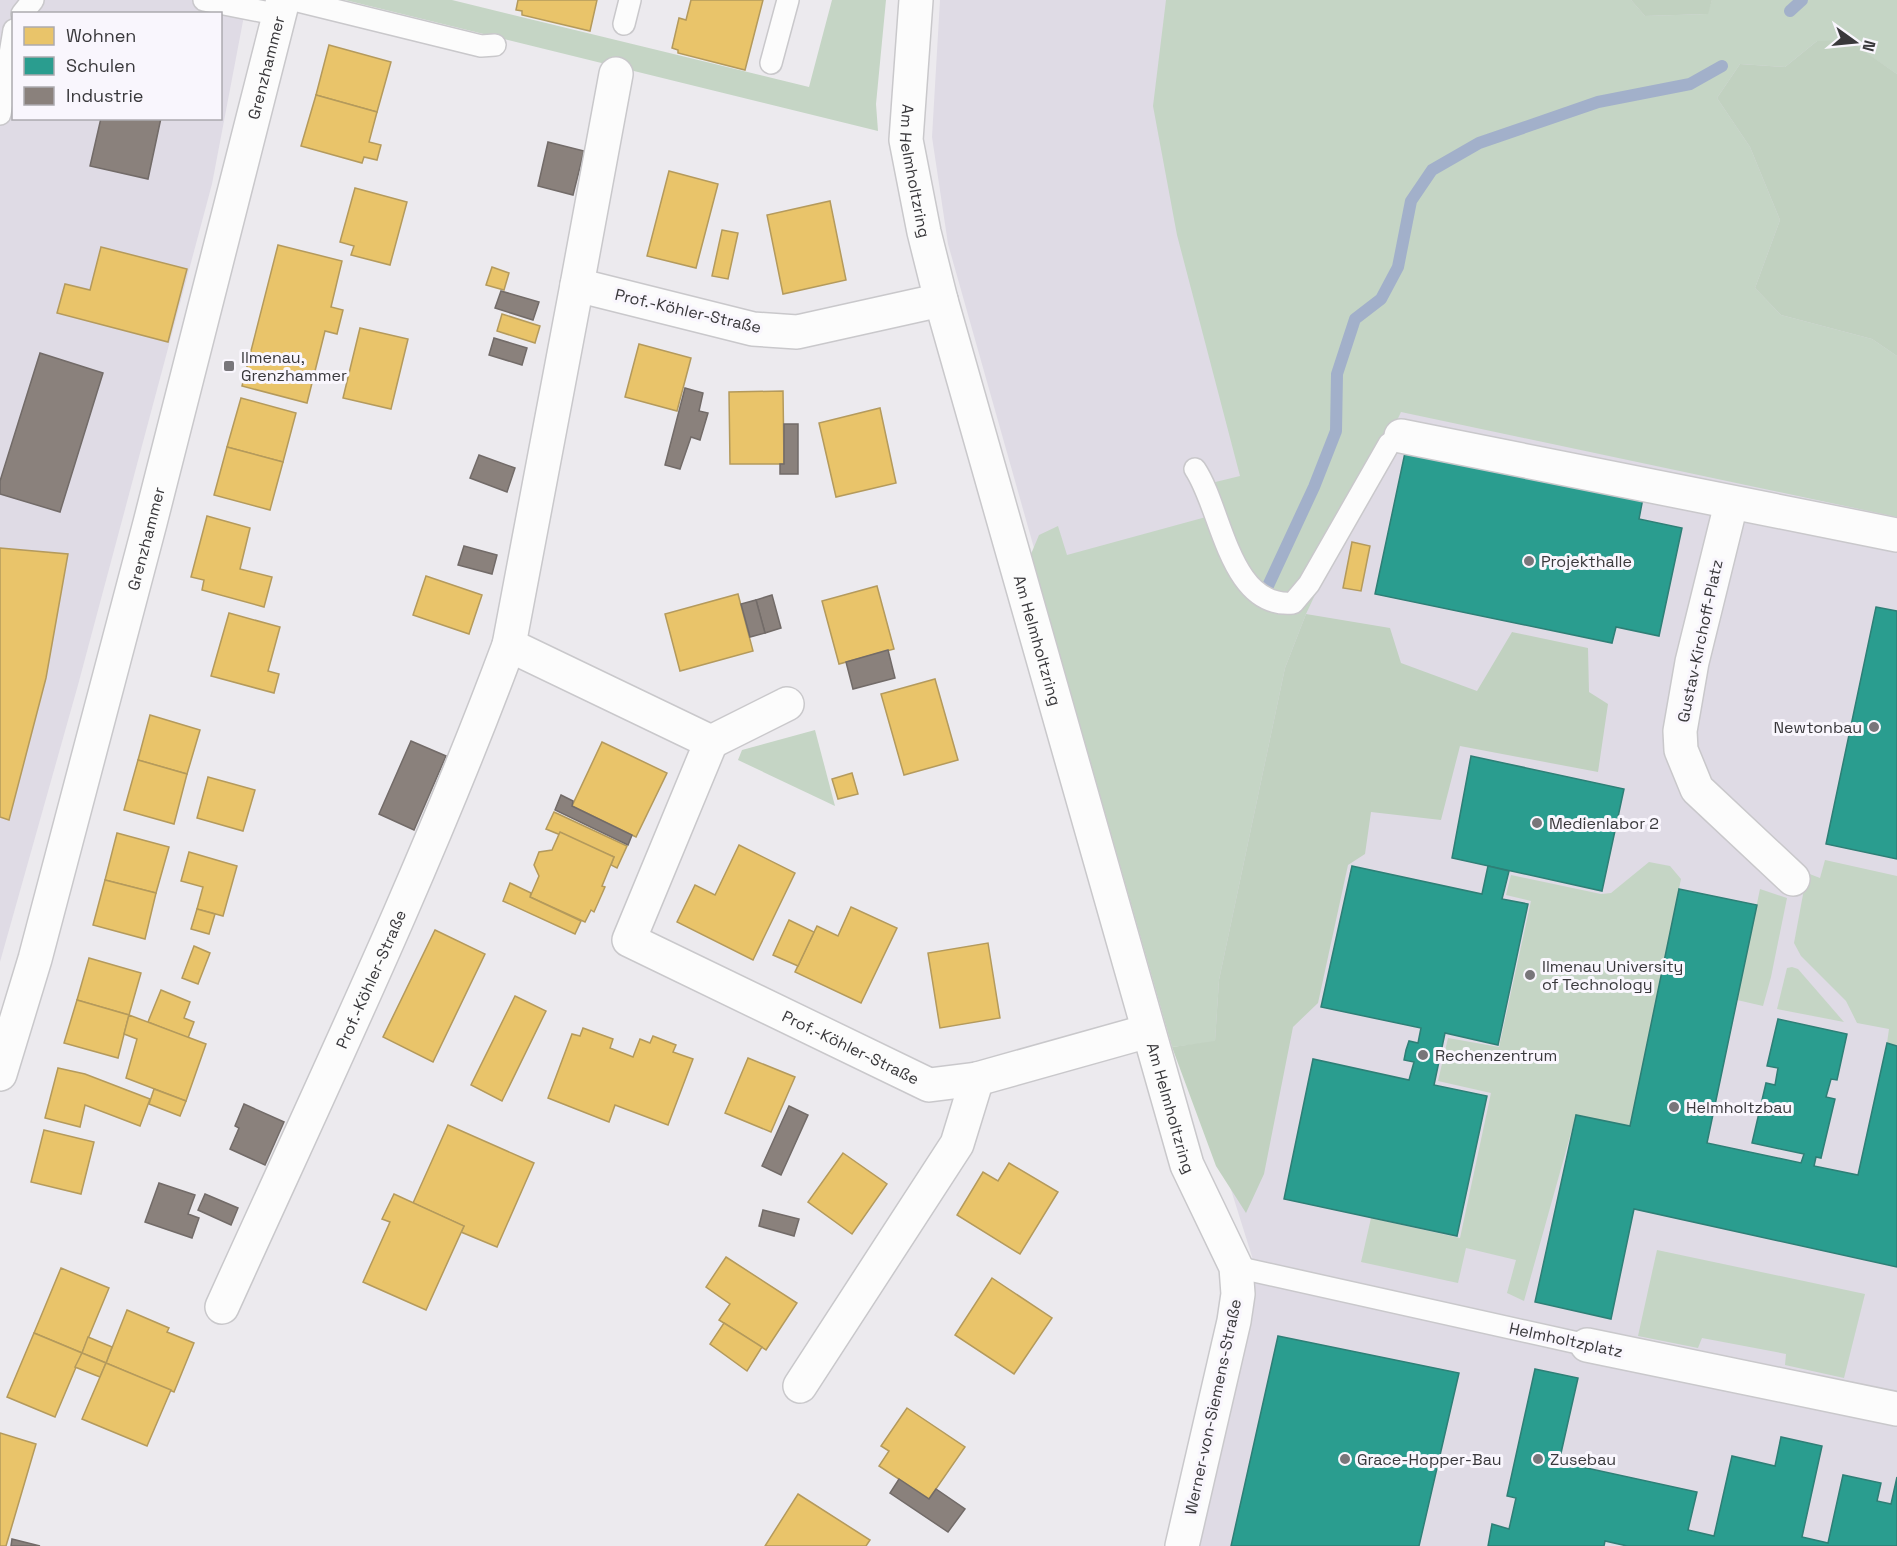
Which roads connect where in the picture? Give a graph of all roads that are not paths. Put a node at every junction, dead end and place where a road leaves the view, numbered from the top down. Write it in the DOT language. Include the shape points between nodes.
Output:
graph roads {
  1 [pos="33,0"];
  2 [pos="204,0"];
  3 [pos="630,0"];
  4 [pos="788,0"];
  5 [pos="916,0"];
  6 [pos="286,5"];
  7 [pos="24,12"];
  8 [pos="624,24"];
  9 [pos="12,42"];
  10 [pos="495,45"];
  11 [pos="771,63"];
  12 [pos="616,74"];
  13 [pos="0,114"];
  14 [pos="578,285"];
  15 [pos="941,300"];
  16 [pos="1401,436"];
  17 [pos="1195,469"];
  18 [pos="1731,504"];
  19 [pos="1897,536"];
  20 [pos="509,645"];
  21 [pos="787,704"];
  22 [pos="711,742"];
  23 [pos="1793,879"];
  24 [pos="1148,1031"];
  25 [pos="0,1074"];
  26 [pos="976,1079"];
  27 [pos="1236,1267"];
  28 [pos="222,1307"];
  29 [pos="1587,1345"];
  30 [pos="800,1386"];
  31 [pos="1897,1410"];
  32 [pos="1182,1546"];
  1 -- 7 [label="lane"];
  2 -- 6 [label="lane"];
  3 -- 8 [label="lane"];
  4 -- 11 [label="lane"];
  5 -- 15 [label="street, Am Helmholtzring" via="906,140"];
  6 -- 10 [label="lane" via="481,46"];
  6 -- 25 [label="street, Grenzhammer" via="35,958"];
  9 -- 13 [label="lane"];
  12 -- 14 [label="street, Prof.-Köhler-Straße"];
  14 -- 15 [label="street, Prof.-Köhler-Straße" via="753,329 797,332"];
  14 -- 20 [label="street, Prof.-Köhler-Straße"];
  15 -- 24 [label="street, Am Helmholtzring"];
  16 -- 17 [label="lane" via="1389,444 1309,584 1293,603 1277,604 1255,591 1240,572 1215,518 1206,485"];
  16 -- 18 [label="street"];
  18 -- 19 [label="street"];
  18 -- 23 [label="street, Gustav-Kirchoff-Platz" via="1692,662 1680,731 1681,750 1697,789"];
  20 -- 22 [label="street"];
  20 -- 28 [label="street, Prof.-Köhler-Straße" via="417,875"];
  21 -- 22 [label="street"];
  22 -- 26 [label="street, Prof.-Köhler-Straße" via="629,940 928,1085"];
  24 -- 26 [label="street, Prof.-Köhler-Straße"];
  24 -- 27 [label="street, Am Helmholtzring" via="1187,1165"];
  26 -- 30 [label="street" via="957,1144"];
  27 -- 29 [label="lane, Helmholtzplatz"];
  27 -- 32 [label="street, Werner-von-Siemens-Straße" via="1234,1321"];
  29 -- 31 [label="street, Helmholtzplatz"];
}
